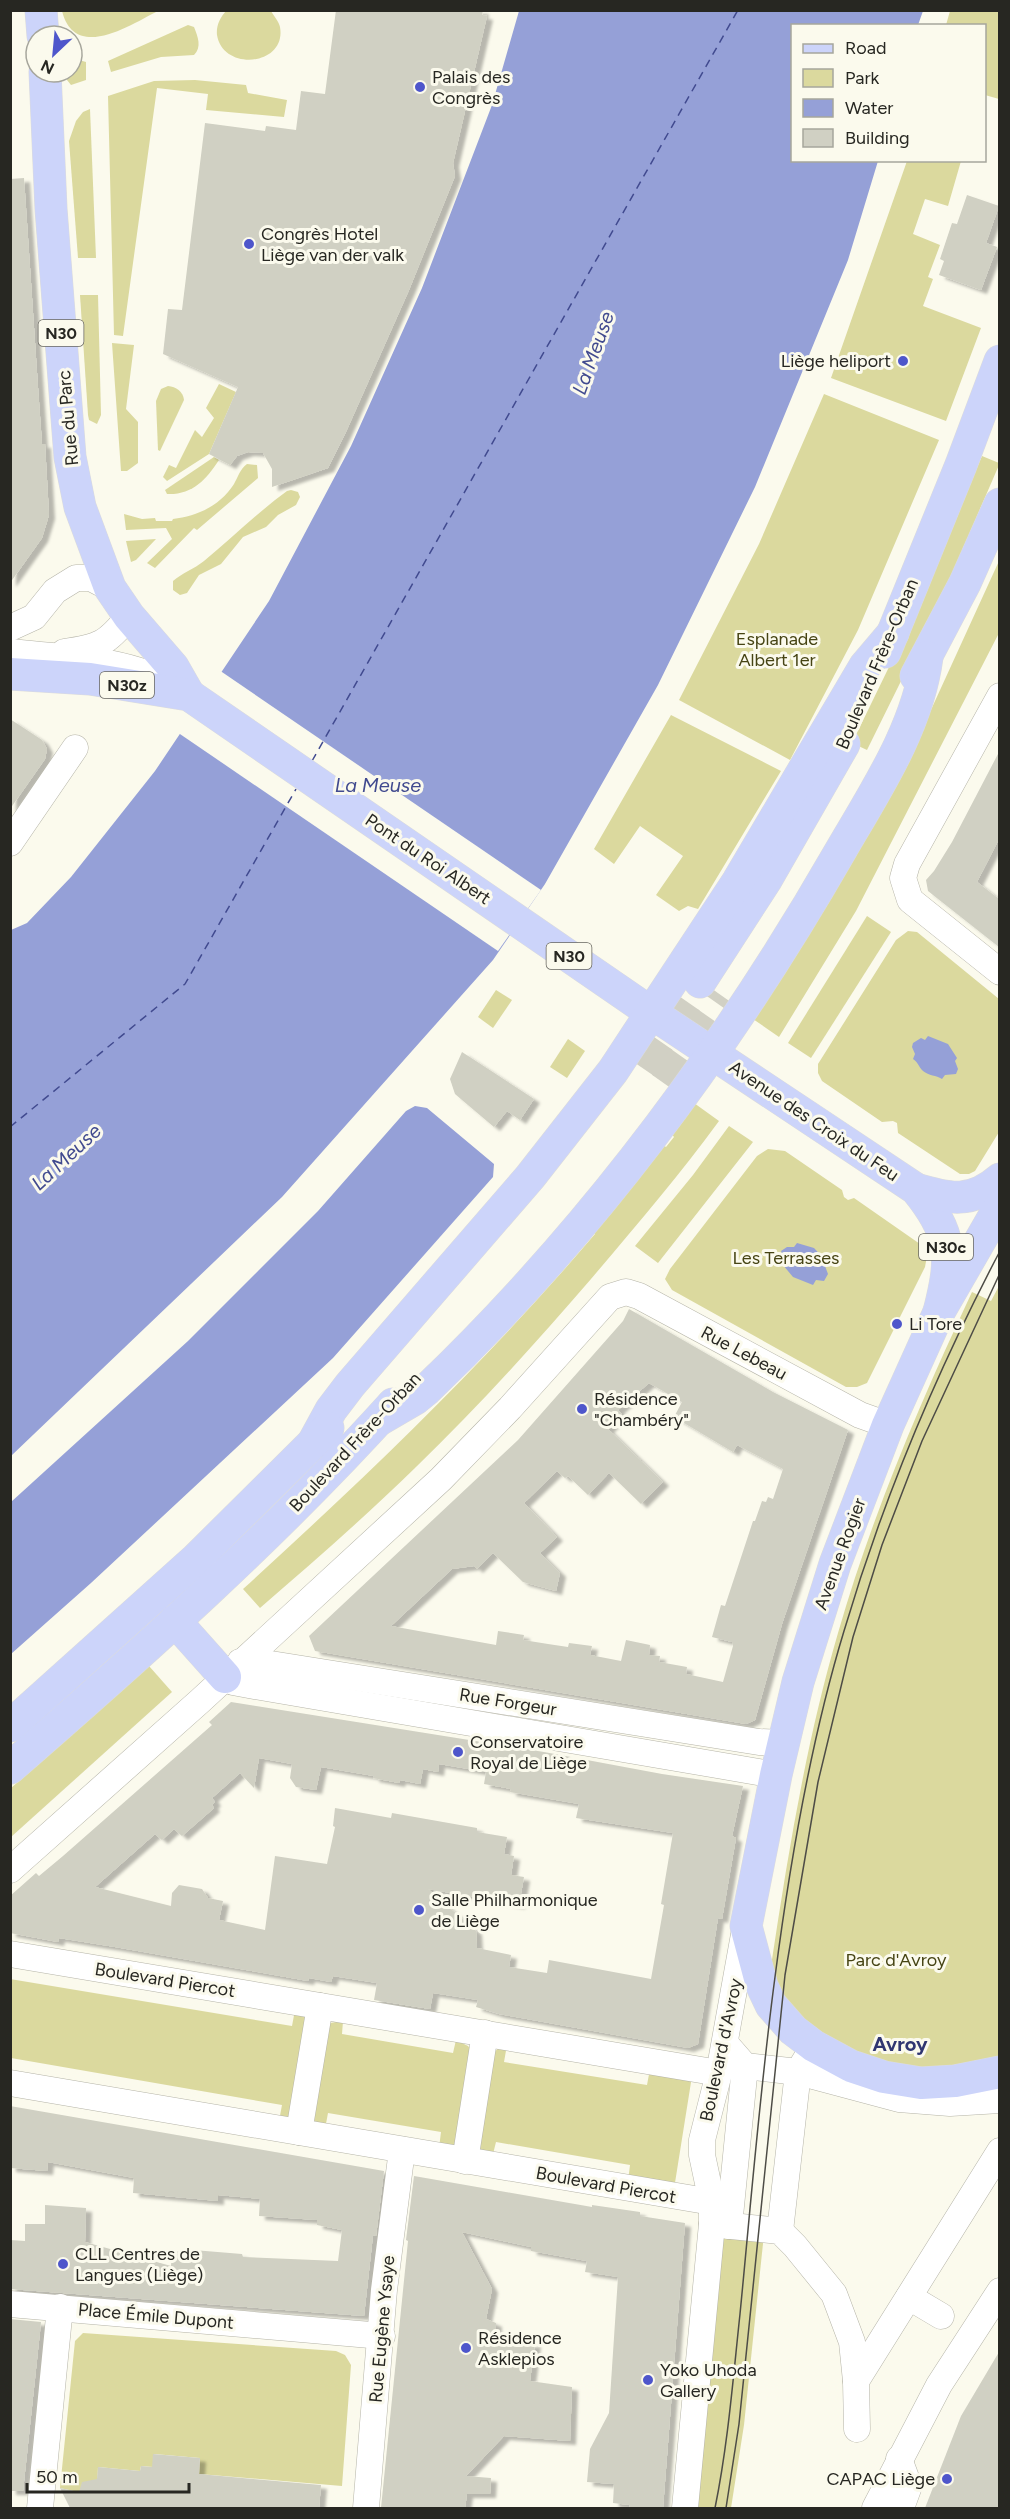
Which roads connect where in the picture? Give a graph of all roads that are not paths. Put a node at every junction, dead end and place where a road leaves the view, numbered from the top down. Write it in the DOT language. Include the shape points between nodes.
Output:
graph roads {
  1 [pos="46,84"];
  2 [pos="999,361"];
  3 [pos="999,504"];
  4 [pos="110,588"];
  5 [pos="129,616"];
  6 [pos="10,628"];
  7 [pos="892,633"];
  8 [pos="10,652"];
  9 [pos="927,657"];
  10 [pos="66,665"];
  11 [pos="10,674"];
  12 [pos="999,696"];
  13 [pos="193,698"];
  14 [pos="75,748"];
  15 [pos="10,843"];
  16 [pos="999,972"];
  17 [pos="653,1014"];
  18 [pos="713,1053"];
  19 [pos="999,1179"];
  20 [pos="916,1189"];
  21 [pos="999,1206"];
  22 [pos="939,1312"];
  23 [pos="379,1420"];
  24 [pos="888,1425"];
  25 [pos="313,1443"];
  26 [pos="183,1614"];
  27 [pos="232,1670"];
  28 [pos="286,1678"];
  29 [pos="10,1726"];
  30 [pos="727,1737"];
  31 [pos="783,1743"];
  32 [pos="722,1764"];
  33 [pos="10,1768"];
  34 [pos="776,1775"];
  35 [pos="10,1870"];
  36 [pos="746,1926"];
  37 [pos="10,1954"];
  38 [pos="320,2006"];
  39 [pos="485,2033"];
  40 [pos="725,2043"];
  41 [pos="806,2059"];
  42 [pos="745,2066"];
  43 [pos="999,2072"];
  44 [pos="717,2082"];
  45 [pos="10,2083"];
  46 [pos="999,2100"];
  47 [pos="741,2103"];
  48 [pos="299,2133"];
  49 [pos="402,2150"];
  50 [pos="999,2151"];
  51 [pos="465,2161"];
  52 [pos="734,2172"];
  53 [pos="715,2208"];
  54 [pos="780,2231"];
  55 [pos="999,2291"];
  56 [pos="909,2297"];
  57 [pos="10,2304"];
  58 [pos="60,2307"];
  59 [pos="941,2316"];
  60 [pos="992,2316"];
  61 [pos="382,2336"];
  62 [pos="856,2381"];
  63 [pos="857,2429"];
  64 [pos="899,2459"];
  65 [pos="40,2508"];
  66 [pos="366,2508"];
  67 [pos="685,2508"];
  68 [pos="875,2508"];
  69 [pos="901,2508"];
  1 -- 4 [label="main road, Rue du Parc / N30" via="70,457 80,507"];
  2 -- 7 [label="main road, Boulevard Frère-Orban" via="962,465"];
  3 -- 9 [label="main road, Boulevard Frère-Orban"];
  4 -- 5 [label="main road, Rue du Parc / N30"];
  4 -- 6 [label="street" via="91,578 76,579 55,591 34,617"];
  5 -- 10 [label="street" via="115,635"];
  5 -- 13 [label="main road, Rue du Parc / N30" via="173,667"];
  7 -- 9 [label="main road, Boulevard Frère-Orban" via="871,687 832,765 746,913 712,990 799,882"];
  7 -- 17 [label="main road" via="865,666 738,881"];
  8 -- 10 [label="street"];
  9 -- 18 [label="main road" via="914,711 872,795 790,936"];
  10 -- 11 [label="main road, N30z"];
  10 -- 13 [label="main road, N30z" via="90,679"];
  12 -- 16 [label="street" via="903,878 910,900"];
  13 -- 17 [label="main road, Pont du Roi Albert / N30"];
  14 -- 15 [label="street"];
  17 -- 18 [label="main road"];
  17 -- 25 [label="main road" via="530,1177 344,1393"];
  18 -- 20 [label="main road, Avenue des Croix du Feu"];
  18 -- 23 [label="main road" via="604,1196 520,1293 426,1390"];
  19 -- 20 [label="main road" via="973,1197 938,1196"];
  20 -- 22 [label="main road, N30c" via="944,1233 947,1280"];
  21 -- 22 [label="main road, Avenue Rogier"];
  22 -- 24 [label="main road, Avenue Rogier"];
  23 -- 25 [label="main road, Boulevard Frère-Orban" via="554,1227 653,1075"];
  23 -- 26 [label="main road, Boulevard Frère-Orban" via="316,1487"];
  24 -- 27 [label="street, Rue Lebeau" via="860,1415 639,1296 626,1292 610,1297 441,1479"];
  24 -- 31 [label="main road, Avenue Rogier" via="835,1563"];
  25 -- 29 [label="main road, Boulevard Frère-Orban" via="196,1558"];
  26 -- 27 [label="main road"];
  26 -- 33 [label="main road, Boulevard Frère-Orban"];
  27 -- 28 [label="street, Rue Forgeur" via="233,1682"];
  27 -- 35 [label="street"];
  28 -- 30 [label="street, Rue Forgeur"];
  28 -- 32 [label="street, Rue Forgeur"];
  30 -- 31 [label="street, Rue Forgeur"];
  30 -- 32 [label="street" via="733,1743 734,1756"];
  31 -- 34 [label="main road, Avenue Rogier"];
  32 -- 34 [label="street, Rue Forgeur"];
  34 -- 36 [label="main road, Avenue Rogier"];
  36 -- 40 [label="street, Boulevard d'Avroy"];
  36 -- 41 [label="main road, Boulevard d'Avroy" via="762,1986 771,2005 793,2030"];
  37 -- 38 [label="street, Boulevard Piercot"];
  38 -- 39 [label="street, Boulevard Piercot"];
  38 -- 48 [label="street"];
  39 -- 44 [label="street, Boulevard Piercot"];
  39 -- 51 [label="street"];
  40 -- 42 [label="street"];
  40 -- 44 [label="street, Boulevard d'Avroy"];
  41 -- 42 [label="street"];
  41 -- 43 [label="main road, Boulevard d'Avroy" via="921,2083"];
  41 -- 46 [label="street" via="899,2099 950,2103"];
  41 -- 54 [label="street"];
  42 -- 47 [label="street"];
  44 -- 47 [label="street, Boulevard Piercot"];
  44 -- 53 [label="street, Boulevard d'Avroy" via="702,2140"];
  45 -- 48 [label="street, Boulevard Piercot"];
  47 -- 52 [label="street"];
  48 -- 49 [label="street, Boulevard Piercot"];
  49 -- 51 [label="street, Boulevard Piercot"];
  49 -- 61 [label="street, Rue Eugène Ysaye"];
  50 -- 56 [label="street"];
  51 -- 53 [label="street, Boulevard Piercot"];
  52 -- 53 [label="street"];
  52 -- 53 [label="street"];
  53 -- 54 [label="street, Boulevard Piercot"];
  53 -- 67 [label="street, Boulevard d'Avroy"];
  54 -- 62 [label="street" via="834,2294 852,2342"];
  55 -- 60 [label="street"];
  56 -- 59 [label="street"];
  56 -- 62 [label="street"];
  57 -- 58 [label="street"];
  58 -- 61 [label="street, Place Émile Dupont"];
  58 -- 65 [label="street, Place Émile Dupont"];
  60 -- 64 [label="street" via="939,2385"];
  61 -- 66 [label="street, Rue Eugène Ysaye"];
  62 -- 63 [label="street"];
  64 -- 68 [label="street"];
  64 -- 69 [label="street" via="909,2486"];
}
